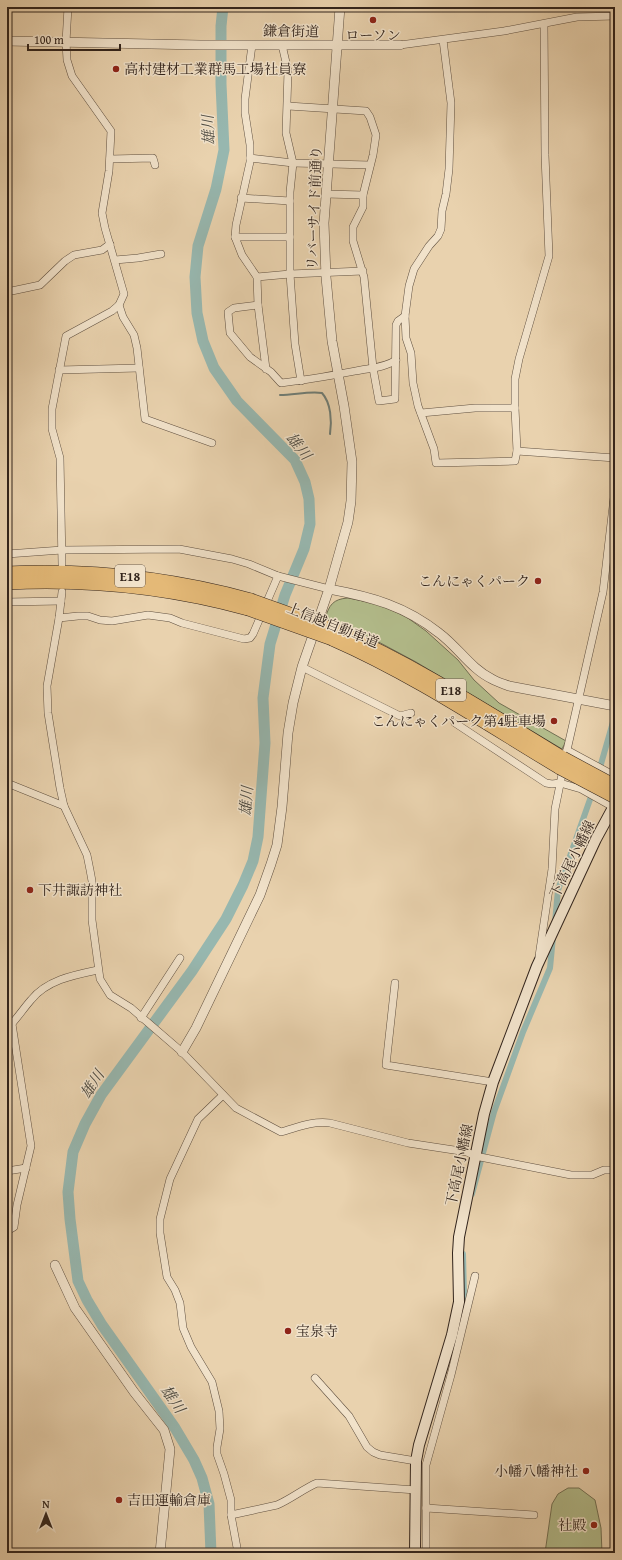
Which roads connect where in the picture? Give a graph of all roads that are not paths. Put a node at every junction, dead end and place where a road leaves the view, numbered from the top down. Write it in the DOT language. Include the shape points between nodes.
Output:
graph roads {
  1 [pos="68,7"];
  2 [pos="340,7"];
  3 [pos="614,7"];
  4 [pos="615,16"];
  5 [pos="544,24"];
  6 [pos="444,40"];
  7 [pos="7,41"];
  8 [pos="66,42"];
  9 [pos="248,45"];
  10 [pos="282,45"];
  11 [pos="400,45"];
  12 [pos="337,46"];
  13 [pos="288,106"];
  14 [pos="333,109"];
  15 [pos="250,158"];
  16 [pos="110,159"];
  17 [pos="293,163"];
  18 [pos="154,164"];
  19 [pos="328,164"];
  20 [pos="370,166"];
  21 [pos="326,194"];
  22 [pos="363,195"];
  23 [pos="241,198"];
  24 [pos="290,201"];
  25 [pos="235,236"];
  26 [pos="290,237"];
  27 [pos="110,244"];
  28 [pos="161,254"];
  29 [pos="115,260"];
  30 [pos="363,271"];
  31 [pos="325,273"];
  32 [pos="290,274"];
  33 [pos="257,277"];
  34 [pos="7,292"];
  35 [pos="120,304"];
  36 [pos="258,305"];
  37 [pos="405,316"];
  38 [pos="396,360"];
  39 [pos="139,368"];
  40 [pos="373,368"];
  41 [pos="266,369"];
  42 [pos="59,370"];
  43 [pos="338,375"];
  44 [pos="301,381"];
  45 [pos="515,408"];
  46 [pos="421,413"];
  47 [pos="212,443"];
  48 [pos="517,451"];
  49 [pos="615,458"];
  50 [pos="615,489"];
  51 [pos="62,550"];
  52 [pos="7,554"];
  53 [pos="62,564"];
  54 [pos="7,573"];
  55 [pos="280,576"];
  56 [pos="7,583"];
  57 [pos="326,588"];
  58 [pos="62,592"];
  59 [pos="61,601"];
  60 [pos="7,602"];
  61 [pos="249,605"];
  62 [pos="59,618"];
  63 [pos="302,667"];
  64 [pos="579,699"];
  65 [pos="615,706"];
  66 [pos="411,713"];
  67 [pos="455,723"];
  68 [pos="563,759"];
  69 [pos="615,776"];
  70 [pos="7,783"];
  71 [pos="560,783"];
  72 [pos="615,786"];
  73 [pos="64,806"];
  74 [pos="614,808"];
  75 [pos="180,958"];
  76 [pos="537,966"];
  77 [pos="98,970"];
  78 [pos="395,982"];
  79 [pos="142,1019"];
  80 [pos="10,1026"];
  81 [pos="182,1052"];
  82 [pos="493,1082"];
  83 [pos="222,1095"];
  84 [pos="476,1156"];
  85 [pos="26,1168"];
  86 [pos="615,1170"];
  87 [pos="7,1171"];
  88 [pos="7,1231"];
  89 [pos="55,1265"];
  90 [pos="475,1276"];
  91 [pos="446,1373"];
  92 [pos="315,1378"];
  93 [pos="416,1461"];
  94 [pos="416,1490"];
  95 [pos="426,1508"];
  96 [pos="231,1515"];
  97 [pos="534,1515"];
  98 [pos="160,1553"];
  99 [pos="238,1553"];
  100 [pos="415,1553"];
  101 [pos="426,1553"];
  1 -- 8 [label="street"];
  2 -- 12 [label="street, リバーサイド前通り"];
  3 -- 4 [label="street"];
  4 -- 5 [label="street" via="577,17"];
  5 -- 6 [label="street"];
  5 -- 45 [label="street" via="549,256 519,359 515,379"];
  6 -- 11 [label="street"];
  6 -- 37 [label="street" via="451,103 446,194 441,229 414,269"];
  7 -- 8 [label="street"];
  8 -- 9 [label="street, 鎌倉街道"];
  8 -- 16 [label="street" via="67,60 72,76 111,130"];
  9 -- 10 [label="street, 鎌倉街道"];
  9 -- 15 [label="street" via="245,113"];
  10 -- 12 [label="street, 鎌倉街道"];
  10 -- 13 [label="street" via="288,71"];
  11 -- 12 [label="street, 鎌倉街道"];
  12 -- 14 [label="street, リバーサイド前通り"];
  13 -- 14 [label="street"];
  13 -- 17 [label="street" via="286,133"];
  14 -- 19 [label="street, リバーサイド前通り"];
  14 -- 20 [label="street" via="366,111 370,117 376,135"];
  15 -- 17 [label="street"];
  15 -- 23 [label="street"];
  16 -- 18 [label="street" via="153,158"];
  16 -- 27 [label="street" via="102,213"];
  17 -- 19 [label="street"];
  17 -- 24 [label="street"];
  19 -- 20 [label="street"];
  19 -- 21 [label="street, リバーサイド前通り"];
  20 -- 22 [label="street"];
  21 -- 22 [label="street"];
  21 -- 31 [label="street, リバーサイド前通り"];
  22 -- 30 [label="street" via="363,207 353,227 353,241"];
  23 -- 24 [label="street"];
  23 -- 25 [label="street"];
  24 -- 26 [label="street"];
  25 -- 26 [label="street"];
  25 -- 33 [label="street" via="242,255"];
  26 -- 32 [label="street"];
  27 -- 29 [label="street"];
  27 -- 34 [label="street" via="102,250 74,255 40,285"];
  28 -- 29 [label="street"];
  29 -- 35 [label="street" via="124,294"];
  30 -- 31 [label="street"];
  30 -- 40 [label="street"];
  31 -- 32 [label="street"];
  31 -- 43 [label="street, リバーサイド前通り"];
  32 -- 33 [label="street"];
  32 -- 44 [label="street" via="295,344"];
  33 -- 36 [label="street"];
  35 -- 39 [label="street" via="123,317 134,335"];
  35 -- 42 [label="street" via="100,319 66,336"];
  36 -- 41 [label="street"];
  36 -- 41 [label="street" via="234,308 228,312 230,333 250,357"];
  37 -- 38 [label="street" via="396,325"];
  37 -- 46 [label="street" via="413,383"];
  38 -- 40 [label="street"];
  38 -- 40 [label="street" via="395,399 378,400"];
  39 -- 42 [label="street"];
  39 -- 47 [label="street" via="145,419"];
  40 -- 43 [label="street"];
  41 -- 44 [label="street" via="281,383"];
  42 -- 51 [label="street" via="52,409 52,429 60,458"];
  43 -- 44 [label="street"];
  43 -- 57 [label="street, リバーサイド前通り" via="351,457 352,480 348,522"];
  45 -- 46 [label="street" via="475,408"];
  45 -- 48 [label="street"];
  46 -- 48 [label="street" via="434,449 436,463 515,461"];
  48 -- 49 [label="street"];
  50 -- 64 [label="street" via="603,592"];
  51 -- 52 [label="street"];
  51 -- 53 [label="street"];
  51 -- 55 [label="street" via="179,549 232,559"];
  54 -- 61 [label="highway, 上信越自動車道 / E18" via="82,572 142,577 199,587"];
  55 -- 57 [label="street"];
  55 -- 62 [label="street" via="253,634 247,639 170,618 148,615 112,621 88,616"];
  56 -- 61 [label="highway, 上信越自動車道 / E18" via="55,581 113,584"];
  57 -- 63 [label="street, リバーサイド前通り"];
  57 -- 64 [label="street" via="357,594 402,608 439,632 493,680 509,686"];
  58 -- 59 [label="street"];
  59 -- 60 [label="street"];
  59 -- 62 [label="street"];
  61 -- 68 [label="highway, 上信越自動車道 / E18, bridge" via="387,654"];
  62 -- 73 [label="street" via="47,686 48,713"];
  63 -- 66 [label="street" via="400,716"];
  63 -- 81 [label="street, リバーサイド前通り" via="288,733 277,845 260,896"];
  64 -- 65 [label="street"];
  64 -- 68 [label="street"];
  67 -- 71 [label="street" via="539,779 552,784"];
  68 -- 69 [label="street"];
  68 -- 71 [label="street"];
  68 -- 72 [label="highway, 上信越自動車道 / E18, bridge"];
  68 -- 74 [label="highway, 上信越自動車道 / E18, bridge"];
  70 -- 73 [label="street"];
  71 -- 74 [label="street" via="581,789"];
  71 -- 76 [label="street" via="555,809 552,869"];
  73 -- 77 [label="street" via="87,855 92,881 92,920"];
  74 -- 76 [label="main road, 下高尾小幡線" via="596,839"];
  75 -- 79 [label="street"];
  76 -- 82 [label="main road, 下高尾小幡線"];
  77 -- 79 [label="street" via="100,979 110,995 131,1008"];
  77 -- 80 [label="street" via="50,984 38,992"];
  78 -- 82 [label="street" via="386,1065"];
  79 -- 81 [label="street"];
  80 -- 85 [label="street" via="31,1146"];
  81 -- 83 [label="street"];
  82 -- 84 [label="main road, 下高尾小幡線"];
  83 -- 84 [label="street" via="236,1108 281,1132 309,1123 330,1123 408,1143 467,1152"];
  83 -- 96 [label="street" via="198,1119 170,1179 160,1219 160,1233 167,1277 180,1304 182,1328 212,1382 219,1411 217,1454 228,1488"];
  84 -- 86 [label="street" via="571,1175 592,1175 604,1170"];
  84 -- 91 [label="main road, 下高尾小幡線" via="458,1245 459,1302"];
  85 -- 87 [label="street"];
  85 -- 88 [label="street" via="14,1227"];
  89 -- 98 [label="street" via="75,1308 164,1430 170,1449"];
  90 -- 91 [label="street"];
  91 -- 93 [label="main road, 下高尾小幡線" via="419,1445"];
  91 -- 95 [label="street" via="426,1465"];
  92 -- 93 [label="street" via="349,1416 367,1447 373,1452"];
  93 -- 94 [label="main road, 下高尾小幡線"];
  94 -- 96 [label="street" via="317,1483 277,1506"];
  94 -- 100 [label="main road, 下高尾小幡線"];
  95 -- 97 [label="street"];
  95 -- 101 [label="street"];
  96 -- 99 [label="street"];
}
